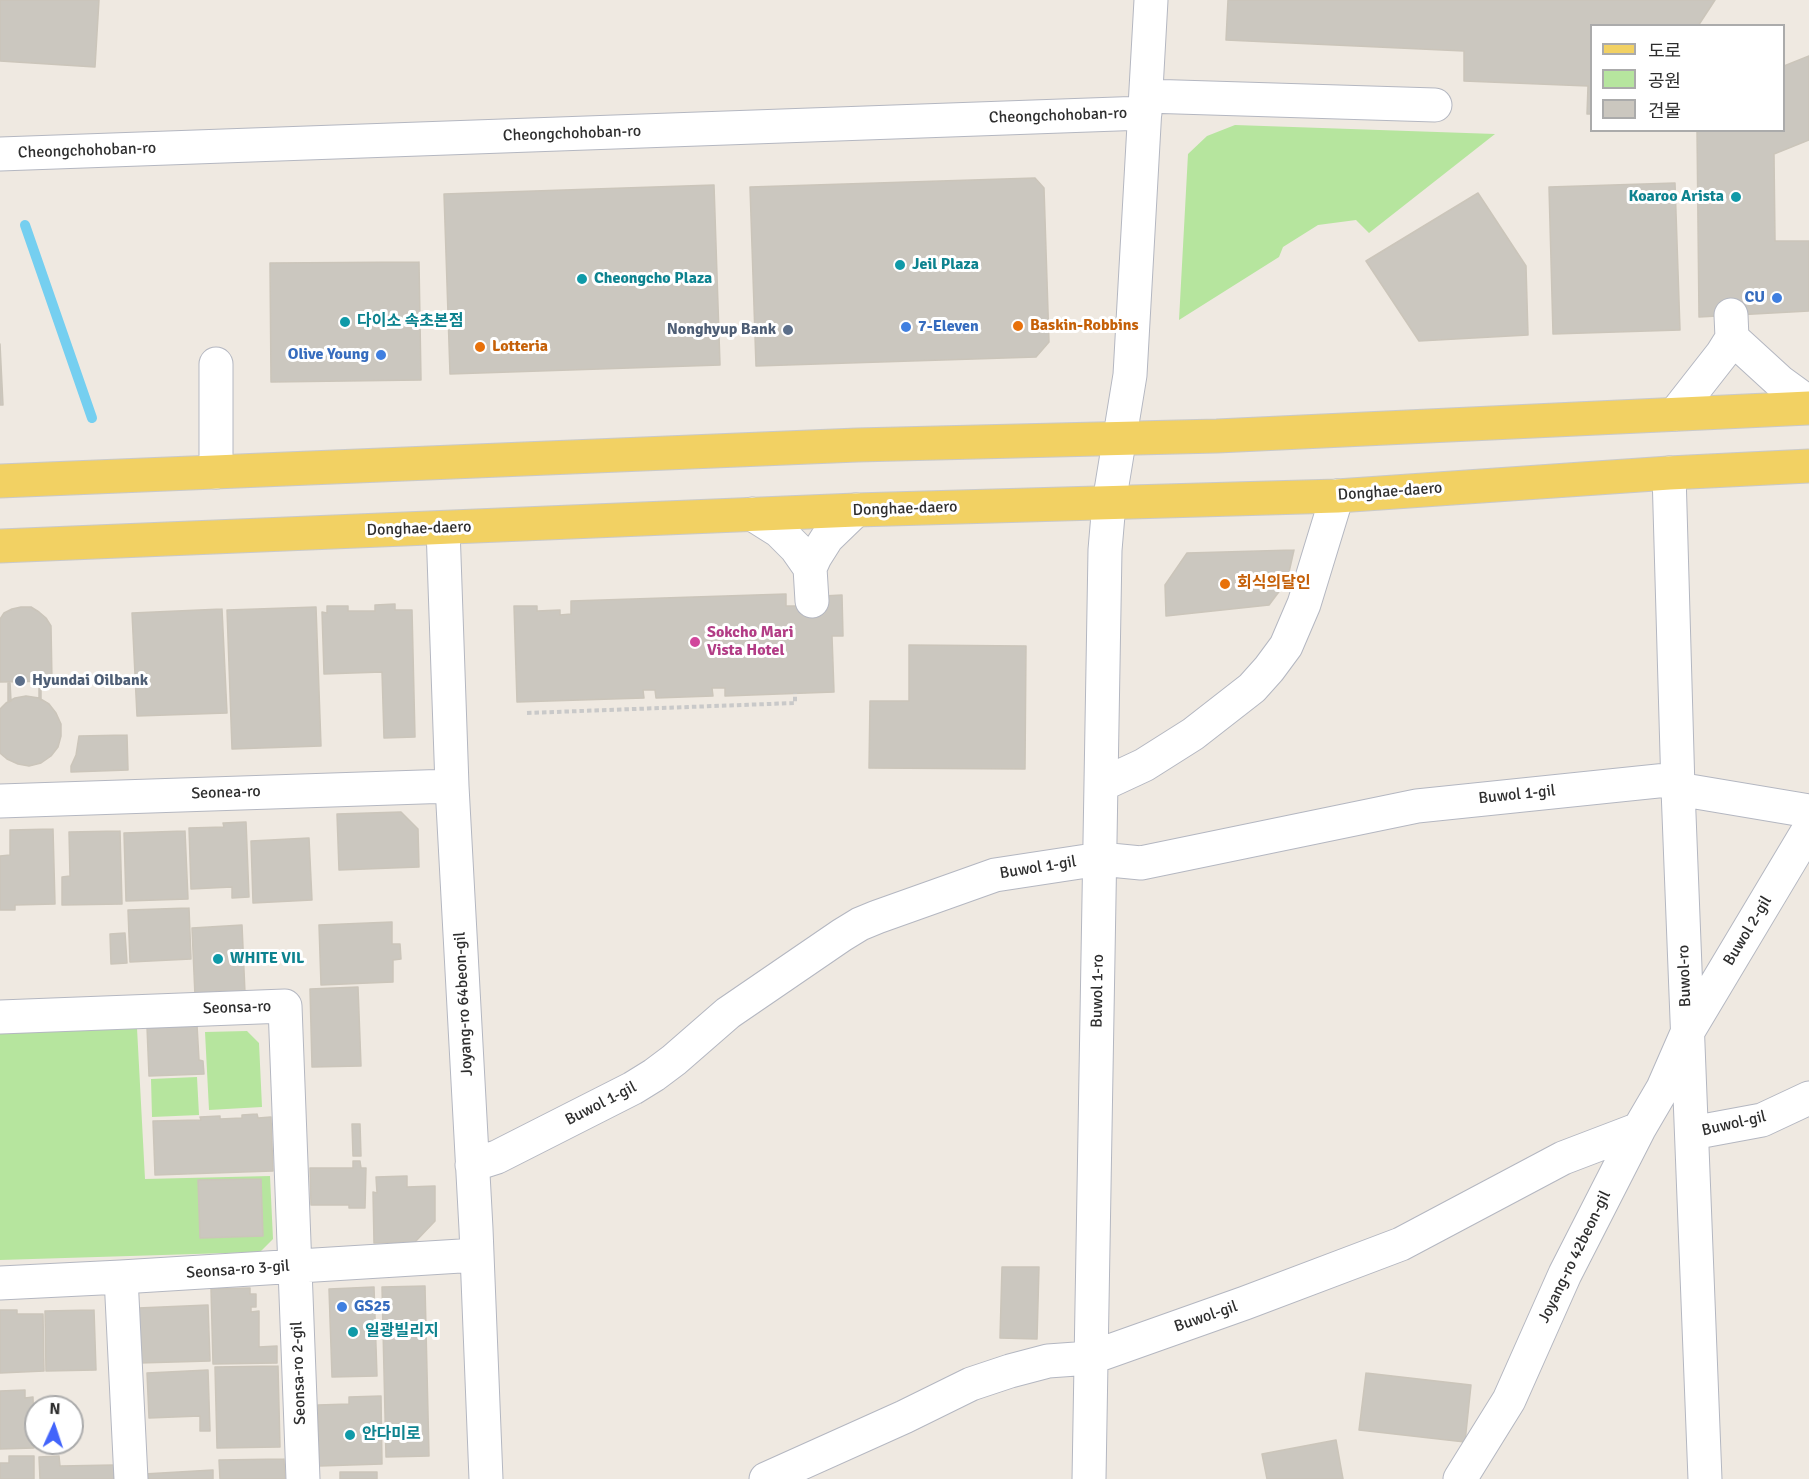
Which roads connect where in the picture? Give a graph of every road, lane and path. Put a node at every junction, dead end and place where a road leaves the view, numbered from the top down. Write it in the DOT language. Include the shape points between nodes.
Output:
graph roads {
  1 [pos="1151,0"];
  2 [pos="1145,105"];
  3 [pos="1435,105"];
  4 [pos="0,154"];
  5 [pos="216,364"];
  6 [pos="1809,403"];
  7 [pos="1809,408"];
  8 [pos="1675,414"];
  9 [pos="1119,437"];
  10 [pos="1809,466"];
  11 [pos="216,472"];
  12 [pos="1669,473"];
  13 [pos="0,481"];
  14 [pos="1337,496"];
  15 [pos="1109,503"];
  16 [pos="856,510"];
  17 [pos="752,514"];
  18 [pos="443,528"];
  19 [pos="0,546"];
  20 [pos="810,568"];
  21 [pos="812,601"];
  22 [pos="795,693"];
  23 [pos="527,712"];
  24 [pos="1101,784"];
  25 [pos="1678,784"];
  26 [pos="452,786"];
  27 [pos="0,801"];
  28 [pos="1809,811"];
  29 [pos="1809,829"];
  30 [pos="1100,859"];
  31 [pos="0,1017"];
  32 [pos="1687,1033"];
  33 [pos="1809,1098"];
  34 [pos="1639,1129"];
  35 [pos="1692,1133"];
  36 [pos="472,1165"];
  37 [pos="477,1256"];
  38 [pos="295,1266"];
  39 [pos="122,1277"];
  40 [pos="0,1282"];
  41 [pos="1090,1358"];
  42 [pos="131,1479"];
  43 [pos="303,1479"];
  44 [pos="486,1479"];
  45 [pos="766,1479"];
  46 [pos="1089,1479"];
  47 [pos="1460,1479"];
  48 [pos="1705,1479"];
  1 -- 2 [label="street, Buwol 1-ro"];
  2 -- 3 [label="street, Cheongchohoban-ro"];
  2 -- 4 [label="street, Cheongchohoban-ro"];
  2 -- 9 [label="street, Buwol 1-ro" via="1130,375"];
  5 -- 11 [label="street"];
  6 -- 8 [label="street" via="1779,381 1731,326 1722,354"];
  7 -- 8 [label="main road"];
  8 -- 9 [label="main road" via="1217,436"];
  9 -- 11 [label="main road"];
  9 -- 15 [label="street, Buwol 1-ro"];
  10 -- 12 [label="main road, Donghae-daero"];
  11 -- 13 [label="main road"];
  12 -- 14 [label="main road, Donghae-daero"];
  12 -- 25 [label="street, Buwol-ro"];
  14 -- 15 [label="main road, Donghae-daero"];
  14 -- 24 [label="street" via="1304,604 1286,646 1269,669 1252,688 1193,734 1144,765"];
  15 -- 16 [label="main road, Donghae-daero"];
  15 -- 24 [label="street, Buwol 1-ro"];
  16 -- 17 [label="main road, Donghae-daero"];
  16 -- 20 [label="street" via="827,538"];
  17 -- 18 [label="main road, Donghae-daero"];
  17 -- 20 [label="street" via="779,531"];
  18 -- 19 [label="main road, Donghae-daero"];
  18 -- 26 [label="street, Joyang-ro 64beon-gil"];
  20 -- 21 [label="street"];
  22 -- 23 [label="path" via="795,703"];
  24 -- 30 [label="street, Buwol 1-ro"];
  25 -- 28 [label="street, Buwol 1-gil"];
  25 -- 30 [label="street, Buwol 1-gil" via="1417,806 1141,863"];
  25 -- 32 [label="street, Buwol-ro"];
  26 -- 27 [label="street, Seonea-ro"];
  26 -- 36 [label="street, Joyang-ro 64beon-gil"];
  29 -- 32 [label="street, Buwol 2-gil"];
  30 -- 36 [label="street, Buwol 1-gil" via="995,875 876,916 842,934 728,1013 633,1088 497,1157"];
  30 -- 41 [label="street, Buwol 1-ro"];
  31 -- 38 [label="street, Seonsa-ro" via="285,1006"];
  32 -- 34 [label="street, Joyang-ro 42beon-gil" via="1664,1088"];
  32 -- 35 [label="street, Buwol-ro"];
  33 -- 35 [label="street, Buwol-gil" via="1762,1120"];
  34 -- 41 [label="street, Buwol-gil" via="1563,1158 1401,1245"];
  34 -- 47 [label="street, Joyang-ro 42beon-gil" via="1565,1274 1509,1400"];
  35 -- 48 [label="street, Buwol-ro"];
  36 -- 37 [label="street, Joyang-ro 64beon-gil"];
  37 -- 38 [label="street, Seonsa-ro 3-gil"];
  37 -- 44 [label="street, Joyang-ro 64beon-gil"];
  38 -- 39 [label="street, Seonsa-ro 3-gil"];
  38 -- 43 [label="street, Seonsa-ro 2-gil"];
  39 -- 40 [label="street, Seonsa-ro 3-gil"];
  39 -- 42 [label="street"];
  41 -- 45 [label="street, Buwol-gil" via="1048,1361 971,1384"];
  41 -- 46 [label="street, Buwol 1-ro"];
}
